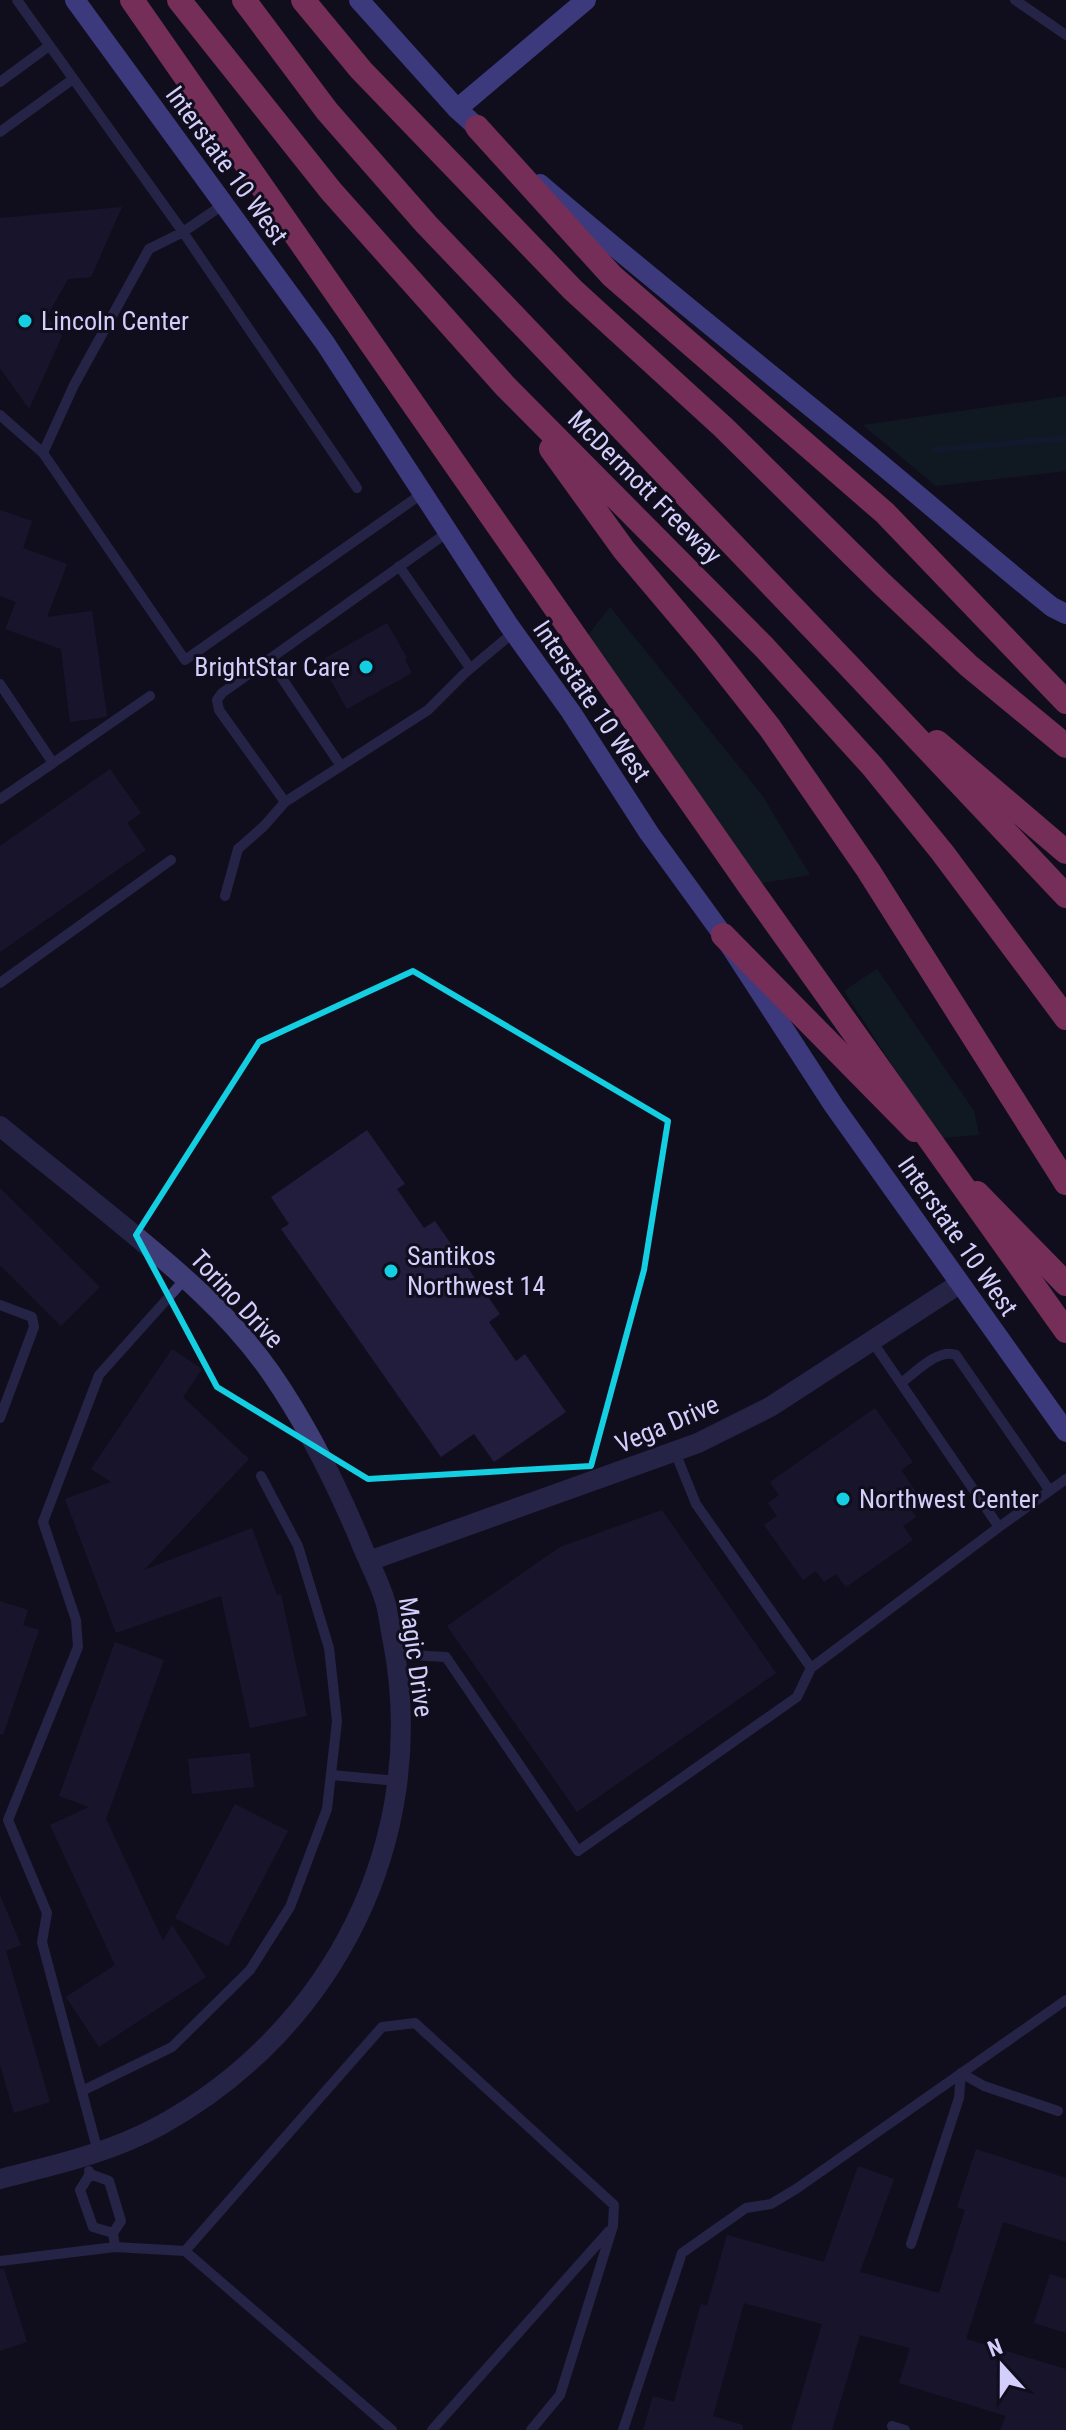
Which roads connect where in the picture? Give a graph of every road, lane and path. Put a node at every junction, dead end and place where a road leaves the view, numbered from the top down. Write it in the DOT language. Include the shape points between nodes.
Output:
graph roads {
  1 [pos="17,0"];
  2 [pos="75,0"];
  3 [pos="132,0"];
  4 [pos="179,0"];
  5 [pos="244,0"];
  6 [pos="303,0"];
  7 [pos="586,0"];
  8 [pos="1015,0"];
  9 [pos="364,1"];
  10 [pos="1066,35"];
  11 [pos="49,46"];
  12 [pos="73,79"];
  13 [pos="0,82"];
  14 [pos="457,109"];
  15 [pos="477,127"];
  16 [pos="0,132"];
  17 [pos="224,204"];
  18 [pos="183,232"];
  19 [pos="505,386"];
  20 [pos="0,415"];
  21 [pos="43,453"];
  22 [pos="357,488"];
  23 [pos="423,493"];
  24 [pos="448,532"];
  25 [pos="399,566"];
  26 [pos="1066,614"];
  27 [pos="514,632"];
  28 [pos="269,659"];
  29 [pos="849,666"];
  30 [pos="470,668"];
  31 [pos="0,684"];
  32 [pos="150,696"];
  33 [pos="1066,702"];
  34 [pos="1066,746"];
  35 [pos="53,763"];
  36 [pos="341,766"];
  37 [pos="0,799"];
  38 [pos="285,802"];
  39 [pos="1066,852"];
  40 [pos="171,860"];
  41 [pos="225,896"];
  42 [pos="1066,896"];
  43 [pos="723,935"];
  44 [pos="0,983"];
  45 [pos="1066,1018"];
  46 [pos="0,1126"];
  47 [pos="1066,1183"];
  48 [pos="186,1278"];
  49 [pos="959,1284"];
  50 [pos="1066,1284"];
  51 [pos="0,1305"];
  52 [pos="1066,1331"];
  53 [pos="872,1341"];
  54 [pos="901,1383"];
  55 [pos="0,1418"];
  56 [pos="1066,1432"];
  57 [pos="675,1452"];
  58 [pos="261,1476"];
  59 [pos="1066,1479"];
  60 [pos="1050,1491"];
  61 [pos="999,1527"];
  62 [pos="369,1561"];
  63 [pos="395,1654"];
  64 [pos="811,1668"];
  65 [pos="331,1775"];
  66 [pos="398,1781"];
  67 [pos="1066,2000"];
  68 [pos="961,2073"];
  69 [pos="82,2091"];
  70 [pos="1058,2111"];
  71 [pos="91,2161"];
  72 [pos="0,2179"];
  73 [pos="613,2226"];
  74 [pos="113,2233"];
  75 [pos="911,2244"];
  76 [pos="115,2247"];
  77 [pos="185,2251"];
  78 [pos="0,2261"];
  79 [pos="892,2426"];
  80 [pos="392,2430"];
  81 [pos="432,2430"];
  82 [pos="531,2430"];
  83 [pos="623,2430"];
  84 [pos="905,2430"];
  1 -- 11 [label="lane"];
  2 -- 17 [label="main road, Interstate 10 West"];
  3 -- 52 [label="highway, bridge"];
  4 -- 19 [label="highway, McDermott Freeway" via="331,191"];
  5 -- 29 [label="highway, McDermott Freeway" via="327,111 426,224"];
  6 -- 34 [label="highway" via="361,70 573,290 969,666"];
  7 -- 14 [label="main road"];
  8 -- 10 [label="lane"];
  9 -- 14 [label="main road"];
  11 -- 12 [label="lane"];
  11 -- 13 [label="lane"];
  12 -- 16 [label="lane"];
  12 -- 18 [label="lane"];
  14 -- 15 [label="main road"];
  15 -- 26 [label="main road" via="721,336"];
  15 -- 33 [label="highway" via="612,276 885,513"];
  17 -- 18 [label="lane"];
  17 -- 23 [label="main road, Interstate 10 West" via="325,343"];
  18 -- 21 [label="lane" via="149,249"];
  18 -- 22 [label="lane"];
  19 -- 45 [label="highway, McDermott Freeway" via="765,648 872,766"];
  19 -- 47 [label="highway" via="624,550 770,728 868,870"];
  20 -- 21 [label="lane"];
  21 -- 23 [label="lane" via="185,660"];
  23 -- 24 [label="main road, Interstate 10 West"];
  24 -- 25 [label="lane"];
  24 -- 27 [label="main road, Interstate 10 West"];
  25 -- 28 [label="lane"];
  25 -- 30 [label="lane"];
  27 -- 30 [label="lane"];
  27 -- 43 [label="main road, Interstate 10 West"];
  28 -- 36 [label="lane"];
  28 -- 38 [label="lane" via="217,700"];
  29 -- 39 [label="highway"];
  29 -- 42 [label="highway, McDermott Freeway"];
  30 -- 36 [label="lane" via="428,710"];
  31 -- 35 [label="lane"];
  32 -- 35 [label="lane"];
  35 -- 37 [label="lane"];
  36 -- 38 [label="lane"];
  38 -- 41 [label="lane" via="238,849"];
  40 -- 44 [label="lane"];
  43 -- 49 [label="main road, Interstate 10 West"];
  43 -- 50 [label="highway"];
  46 -- 48 [label="street, Torino Drive"];
  48 -- 62 [label="street, Torino Drive" via="272,1374 318,1450"];
  48 -- 69 [label="lane" via="99,1375 43,1522 76,1620 78,1647 8,1820 47,1913 42,1942"];
  49 -- 53 [label="street, Vega Drive"];
  49 -- 56 [label="main road, Interstate 10 West"];
  51 -- 55 [label="lane" via="32,1317 34,1327"];
  53 -- 54 [label="lane"];
  53 -- 57 [label="street, Vega Drive" via="770,1407"];
  54 -- 60 [label="lane" via="941,1355 956,1355"];
  54 -- 61 [label="lane"];
  57 -- 62 [label="street, Vega Drive"];
  57 -- 64 [label="lane" via="696,1504"];
  58 -- 65 [label="lane" via="298,1546 329,1648 337,1721"];
  59 -- 60 [label="lane"];
  60 -- 61 [label="lane"];
  61 -- 64 [label="lane"];
  62 -- 63 [label="street, Magic Drive" via="385,1600"];
  63 -- 64 [label="lane" via="446,1657 578,1851 797,1697"];
  63 -- 66 [label="street, Magic Drive" via="400,1695"];
  65 -- 66 [label="lane"];
  65 -- 69 [label="lane" via="327,1809 290,1907 250,1970 172,2047"];
  66 -- 71 [label="street, Magic Drive" via="374,1881 355,1925 304,2006 238,2074 199,2102"];
  67 -- 68 [label="lane"];
  68 -- 70 [label="lane"];
  68 -- 75 [label="lane" via="959,2098"];
  68 -- 83 [label="lane" via="796,2189 771,2204 746,2208 682,2253"];
  69 -- 71 [label="lane"];
  71 -- 72 [label="street, Magic Drive"];
  71 -- 74 [label="lane" via="109,2181 121,2221"];
  71 -- 74 [label="lane" via="80,2190 93,2227"];
  73 -- 77 [label="lane" via="614,2205 415,2023 382,2027"];
  73 -- 81 [label="lane"];
  73 -- 82 [label="lane" via="560,2395"];
  74 -- 76 [label="lane"];
  76 -- 77 [label="lane"];
  76 -- 78 [label="lane"];
  77 -- 80 [label="lane"];
  79 -- 84 [label="lane"];
}
